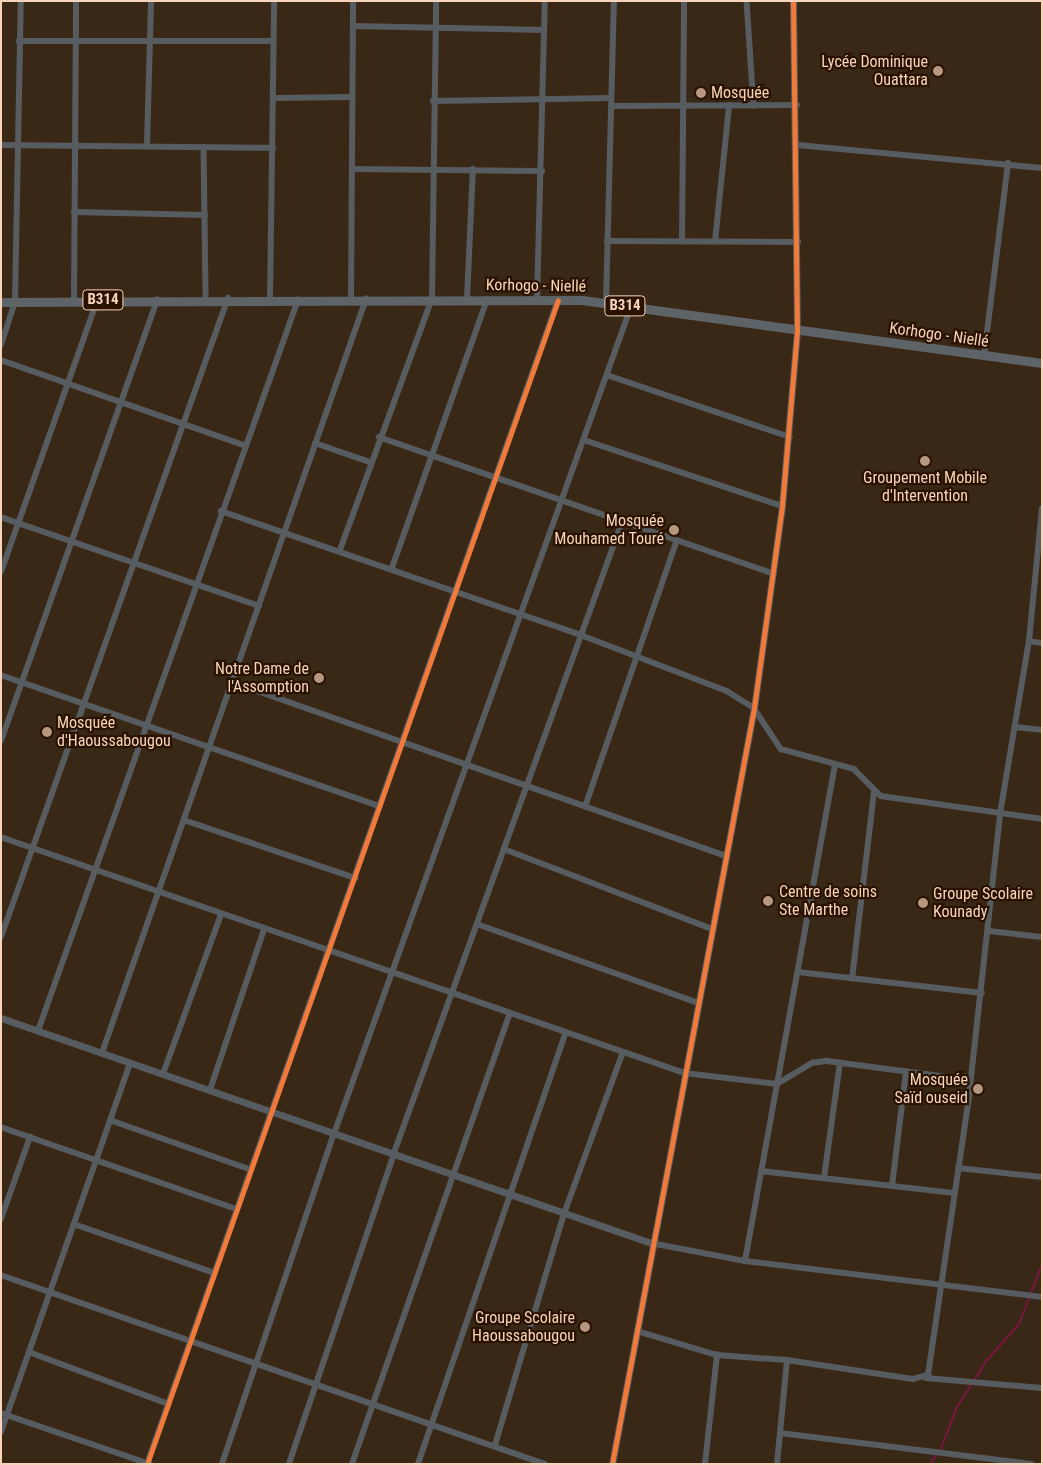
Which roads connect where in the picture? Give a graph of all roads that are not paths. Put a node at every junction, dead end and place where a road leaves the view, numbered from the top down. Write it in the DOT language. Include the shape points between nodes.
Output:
graph roads {
  1 [pos="22,1"];
  2 [pos="76,1"];
  3 [pos="151,1"];
  4 [pos="274,1"];
  5 [pos="353,1"];
  6 [pos="436,1"];
  7 [pos="544,1"];
  8 [pos="614,1"];
  9 [pos="684,1"];
  10 [pos="747,1"];
  11 [pos="793,1"];
  12 [pos="353,26"];
  13 [pos="436,30"];
  14 [pos="544,30"];
  15 [pos="273,41"];
  16 [pos="19,42"];
  17 [pos="150,42"];
  18 [pos="76,43"];
  19 [pos="352,97"];
  20 [pos="273,98"];
  21 [pos="611,98"];
  22 [pos="543,99"];
  23 [pos="433,101"];
  24 [pos="797,105"];
  25 [pos="611,106"];
  26 [pos="683,106"];
  27 [pos="728,106"];
  28 [pos="754,106"];
  29 [pos="1,145"];
  30 [pos="19,145"];
  31 [pos="798,145"];
  32 [pos="75,146"];
  33 [pos="147,146"];
  34 [pos="204,147"];
  35 [pos="273,148"];
  36 [pos="1008,163"];
  37 [pos="1042,168"];
  38 [pos="352,169"];
  39 [pos="473,169"];
  40 [pos="432,170"];
  41 [pos="542,171"];
  42 [pos="74,212"];
  43 [pos="205,215"];
  44 [pos="608,242"];
  45 [pos="682,242"];
  46 [pos="715,242"];
  47 [pos="798,242"];
  48 [pos="158,298"];
  49 [pos="206,298"];
  50 [pos="228,298"];
  51 [pos="270,298"];
  52 [pos="299,298"];
  53 [pos="351,299"];
  54 [pos="366,299"];
  55 [pos="432,299"];
  56 [pos="467,299"];
  57 [pos="487,299"];
  58 [pos="537,300"];
  59 [pos="558,300"];
  60 [pos="74,301"];
  61 [pos="97,301"];
  62 [pos="1,302"];
  63 [pos="15,302"];
  64 [pos="606,303"];
  65 [pos="631,307"];
  66 [pos="797,330"];
  67 [pos="1,346"];
  68 [pos="984,356"];
  69 [pos="1,360"];
  70 [pos="1042,363"];
  71 [pos="607,375"];
  72 [pos="67,384"];
  73 [pos="121,403"];
  74 [pos="183,425"];
  75 [pos="379,437"];
  76 [pos="790,437"];
  77 [pos="584,440"];
  78 [pos="315,443"];
  79 [pos="244,445"];
  80 [pos="432,456"];
  81 [pos="370,462"];
  82 [pos="496,476"];
  83 [pos="562,499"];
  84 [pos="782,506"];
  85 [pos="1042,509"];
  86 [pos="221,511"];
  87 [pos="1,517"];
  88 [pos="622,522"];
  89 [pos="18,523"];
  90 [pos="285,532"];
  91 [pos="72,541"];
  92 [pos="676,542"];
  93 [pos="340,550"];
  94 [pos="1039,553"];
  95 [pos="134,563"];
  96 [pos="392,568"];
  97 [pos="1,572"];
  98 [pos="774,574"];
  99 [pos="195,584"];
  100 [pos="456,591"];
  101 [pos="259,606"];
  102 [pos="522,614"];
  103 [pos="581,634"];
  104 [pos="1029,641"];
  105 [pos="1042,643"];
  106 [pos="636,655"];
  107 [pos="1,674"];
  108 [pos="22,682"];
  109 [pos="232,682"];
  110 [pos="85,705"];
  111 [pos="754,708"];
  112 [pos="144,726"];
  113 [pos="1015,727"];
  114 [pos="1042,730"];
  115 [pos="1,741"];
  116 [pos="403,743"];
  117 [pos="208,750"];
  118 [pos="835,765"];
  119 [pos="467,766"];
  120 [pos="527,786"];
  121 [pos="874,791"];
  122 [pos="380,806"];
  123 [pos="585,807"];
  124 [pos="1000,814"];
  125 [pos="1042,819"];
  126 [pos="184,820"];
  127 [pos="1,837"];
  128 [pos="33,849"];
  129 [pos="504,849"];
  130 [pos="726,856"];
  131 [pos="96,870"];
  132 [pos="355,878"];
  133 [pos="158,892"];
  134 [pos="220,915"];
  135 [pos="477,924"];
  136 [pos="712,929"];
  137 [pos="264,930"];
  138 [pos="989,931"];
  139 [pos="1,937"];
  140 [pos="1042,937"];
  141 [pos="328,952"];
  142 [pos="392,972"];
  143 [pos="798,972"];
  144 [pos="852,979"];
  145 [pos="982,993"];
  146 [pos="452,994"];
  147 [pos="698,1003"];
  148 [pos="510,1014"];
  149 [pos="1,1018"];
  150 [pos="38,1031"];
  151 [pos="566,1034"];
  152 [pos="102,1053"];
  153 [pos="622,1054"];
  154 [pos="130,1063"];
  155 [pos="840,1063"];
  156 [pos="906,1072"];
  157 [pos="685,1073"];
  158 [pos="163,1074"];
  159 [pos="971,1080"];
  160 [pos="777,1084"];
  161 [pos="210,1090"];
  162 [pos="271,1113"];
  163 [pos="110,1120"];
  164 [pos="1,1127"];
  165 [pos="334,1134"];
  166 [pos="30,1137"];
  167 [pos="394,1153"];
  168 [pos="96,1160"];
  169 [pos="958,1168"];
  170 [pos="249,1169"];
  171 [pos="761,1171"];
  172 [pos="451,1173"];
  173 [pos="824,1178"];
  174 [pos="1042,1178"];
  175 [pos="892,1186"];
  176 [pos="955,1193"];
  177 [pos="510,1194"];
  178 [pos="236,1209"];
  179 [pos="564,1214"];
  180 [pos="1,1219"];
  181 [pos="74,1224"];
  182 [pos="651,1243"];
  183 [pos="745,1261"];
  184 [pos="215,1273"];
  185 [pos="1,1275"];
  186 [pos="940,1282"];
  187 [pos="50,1292"];
  188 [pos="1042,1297"];
  189 [pos="637,1332"];
  190 [pos="191,1341"];
  191 [pos="29,1352"];
  192 [pos="717,1355"];
  193 [pos="787,1360"];
  194 [pos="254,1362"];
  195 [pos="926,1378"];
  196 [pos="315,1384"];
  197 [pos="1042,1388"];
  198 [pos="372,1403"];
  199 [pos="169,1404"];
  200 [pos="4,1414"];
  201 [pos="431,1422"];
  202 [pos="1,1432"];
  203 [pos="780,1434"];
  204 [pos="495,1445"];
  205 [pos="990,1462"];
  206 [pos="148,1463"];
  207 [pos="222,1464"];
  208 [pos="289,1464"];
  209 [pos="352,1464"];
  210 [pos="418,1464"];
  211 [pos="546,1464"];
  212 [pos="612,1464"];
  213 [pos="705,1464"];
  214 [pos="777,1464"];
  215 [pos="1031,1464"];
  1 -- 16 [label="street"];
  2 -- 18 [label="street"];
  3 -- 17 [label="street"];
  4 -- 15 [label="street"];
  5 -- 12 [label="street"];
  6 -- 13 [label="street"];
  7 -- 14 [label="street"];
  8 -- 21 [label="street"];
  9 -- 26 [label="street"];
  10 -- 28 [label="street"];
  11 -- 24 [label="street"];
  12 -- 13 [label="street"];
  12 -- 19 [label="street"];
  13 -- 14 [label="street"];
  13 -- 23 [label="street"];
  14 -- 22 [label="street"];
  15 -- 17 [label="street"];
  15 -- 20 [label="street"];
  16 -- 18 [label="street"];
  16 -- 30 [label="street"];
  17 -- 18 [label="street"];
  17 -- 33 [label="street"];
  18 -- 32 [label="street"];
  19 -- 20 [label="street"];
  19 -- 38 [label="street"];
  20 -- 35 [label="street"];
  21 -- 22 [label="street"];
  21 -- 25 [label="street"];
  22 -- 23 [label="street"];
  22 -- 41 [label="street"];
  23 -- 40 [label="street"];
  24 -- 28 [label="street"];
  24 -- 31 [label="street"];
  25 -- 26 [label="street"];
  25 -- 44 [label="street"];
  26 -- 27 [label="street"];
  26 -- 45 [label="street"];
  27 -- 28 [label="street"];
  27 -- 46 [label="street"];
  29 -- 30 [label="street"];
  30 -- 32 [label="street"];
  30 -- 63 [label="street"];
  31 -- 36 [label="street"];
  31 -- 47 [label="street"];
  32 -- 33 [label="street"];
  32 -- 42 [label="street"];
  33 -- 34 [label="street"];
  34 -- 35 [label="street"];
  34 -- 43 [label="street"];
  35 -- 51 [label="street"];
  36 -- 37 [label="street"];
  36 -- 68 [label="street"];
  38 -- 40 [label="street"];
  38 -- 53 [label="street"];
  39 -- 40 [label="street"];
  39 -- 41 [label="street"];
  39 -- 56 [label="street"];
  40 -- 55 [label="street"];
  41 -- 58 [label="street"];
  42 -- 43 [label="street"];
  42 -- 60 [label="street"];
  43 -- 49 [label="street"];
  44 -- 45 [label="street"];
  44 -- 64 [label="street"];
  45 -- 46 [label="street"];
  46 -- 47 [label="street"];
  47 -- 66 [label="street"];
  48 -- 49 [label="main road, B314"];
  48 -- 61 [label="main road, B314"];
  48 -- 73 [label="street"];
  49 -- 50 [label="main road, Korhogo - Niellé / B314"];
  50 -- 51 [label="main road, Korhogo - Niellé / B314"];
  50 -- 74 [label="street"];
  51 -- 52 [label="main road, Korhogo - Niellé / B314"];
  52 -- 53 [label="main road, Korhogo - Niellé / B314"];
  52 -- 79 [label="street"];
  53 -- 54 [label="main road, Korhogo - Niellé / B314"];
  54 -- 55 [label="main road, Korhogo - Niellé / B314"];
  54 -- 78 [label="street"];
  55 -- 56 [label="main road, Korhogo - Niellé / B314"];
  55 -- 75 [label="street"];
  56 -- 57 [label="main road, Korhogo - Niellé / B314"];
  57 -- 58 [label="main road, Korhogo - Niellé / B314"];
  57 -- 80 [label="street"];
  58 -- 59 [label="main road, Korhogo - Niellé / B314"];
  59 -- 64 [label="main road, Korhogo - Niellé / B314"];
  59 -- 82 [label="street"];
  60 -- 61 [label="main road, B314"];
  60 -- 63 [label="main road, B314"];
  61 -- 72 [label="street"];
  62 -- 63 [label="main road, B314"];
  63 -- 67 [label="street"];
  64 -- 65 [label="main road, Korhogo - Niellé / B314"];
  65 -- 66 [label="main road, Korhogo - Niellé / B314"];
  65 -- 71 [label="street"];
  66 -- 68 [label="main road, Korhogo - Niellé / B314"];
  66 -- 76 [label="street"];
  68 -- 70 [label="main road, Korhogo - Niellé / B314"];
  69 -- 72 [label="street"];
  71 -- 76 [label="street"];
  71 -- 77 [label="street"];
  72 -- 73 [label="street"];
  72 -- 89 [label="street"];
  73 -- 74 [label="street"];
  73 -- 91 [label="street"];
  74 -- 79 [label="street"];
  74 -- 95 [label="street"];
  75 -- 80 [label="street"];
  75 -- 81 [label="street"];
  76 -- 84 [label="street"];
  77 -- 83 [label="street"];
  77 -- 84 [label="street"];
  78 -- 81 [label="street"];
  78 -- 90 [label="street"];
  79 -- 86 [label="street"];
  80 -- 82 [label="street"];
  80 -- 96 [label="street"];
  81 -- 93 [label="street"];
  82 -- 83 [label="street"];
  82 -- 100 [label="street"];
  83 -- 88 [label="street"];
  83 -- 102 [label="street"];
  84 -- 98 [label="street"];
  85 -- 94 [label="street"];
  86 -- 90 [label="street"];
  86 -- 99 [label="street"];
  87 -- 89 [label="street"];
  88 -- 92 [label="street"];
  88 -- 103 [label="street"];
  89 -- 91 [label="street"];
  89 -- 97 [label="street"];
  90 -- 93 [label="street"];
  90 -- 101 [label="street"];
  91 -- 95 [label="street"];
  91 -- 108 [label="street"];
  92 -- 98 [label="street"];
  92 -- 106 [label="street"];
  93 -- 96 [label="street"];
  94 -- 104 [label="street"];
  95 -- 99 [label="street"];
  95 -- 110 [label="street"];
  96 -- 100 [label="street"];
  98 -- 111 [label="street"];
  99 -- 101 [label="street"];
  99 -- 112 [label="street"];
  100 -- 102 [label="street"];
  100 -- 116 [label="street"];
  101 -- 109 [label="street"];
  102 -- 103 [label="street"];
  102 -- 119 [label="street"];
  103 -- 106 [label="street"];
  103 -- 120 [label="street"];
  104 -- 105 [label="street"];
  104 -- 113 [label="street"];
  106 -- 111 [label="street" via="741,697"];
  106 -- 123 [label="street"];
  107 -- 108 [label="street"];
  108 -- 110 [label="street"];
  108 -- 115 [label="street"];
  109 -- 116 [label="street"];
  109 -- 117 [label="street"];
  110 -- 112 [label="street"];
  110 -- 128 [label="street"];
  111 -- 118 [label="street" via="781,749"];
  111 -- 130 [label="street"];
  112 -- 117 [label="street"];
  112 -- 131 [label="street"];
  113 -- 114 [label="street"];
  113 -- 124 [label="street"];
  116 -- 119 [label="street"];
  116 -- 122 [label="street"];
  117 -- 122 [label="street"];
  117 -- 126 [label="street"];
  118 -- 121 [label="street" via="854,769"];
  118 -- 143 [label="street"];
  119 -- 120 [label="street"];
  119 -- 142 [label="street"];
  120 -- 123 [label="street"];
  120 -- 129 [label="street"];
  121 -- 124 [label="street" via="881,796"];
  121 -- 144 [label="street"];
  122 -- 132 [label="street"];
  123 -- 130 [label="street"];
  124 -- 125 [label="street"];
  124 -- 138 [label="street"];
  126 -- 132 [label="street"];
  126 -- 133 [label="street"];
  127 -- 128 [label="street"];
  128 -- 131 [label="street"];
  128 -- 139 [label="street"];
  129 -- 135 [label="street"];
  129 -- 136 [label="street"];
  130 -- 136 [label="street"];
  131 -- 133 [label="street"];
  131 -- 150 [label="street"];
  132 -- 141 [label="street"];
  133 -- 134 [label="street"];
  133 -- 152 [label="street"];
  134 -- 137 [label="street"];
  134 -- 158 [label="street"];
  135 -- 146 [label="street"];
  135 -- 147 [label="street"];
  136 -- 147 [label="street"];
  137 -- 141 [label="street"];
  137 -- 161 [label="street"];
  138 -- 140 [label="street"];
  138 -- 145 [label="street"];
  141 -- 142 [label="street"];
  141 -- 162 [label="street"];
  142 -- 146 [label="street"];
  142 -- 165 [label="street"];
  143 -- 144 [label="street"];
  143 -- 160 [label="street"];
  144 -- 145 [label="street"];
  145 -- 159 [label="street"];
  146 -- 148 [label="street"];
  146 -- 167 [label="street"];
  147 -- 157 [label="street"];
  148 -- 151 [label="street"];
  148 -- 172 [label="street"];
  149 -- 150 [label="street"];
  150 -- 152 [label="street"];
  151 -- 153 [label="street"];
  151 -- 177 [label="street"];
  152 -- 154 [label="street"];
  153 -- 157 [label="street"];
  153 -- 179 [label="street"];
  154 -- 158 [label="street"];
  154 -- 163 [label="street"];
  155 -- 156 [label="street"];
  155 -- 160 [label="street" via="812,1063"];
  155 -- 173 [label="street"];
  156 -- 159 [label="street"];
  156 -- 175 [label="street"];
  157 -- 160 [label="street"];
  157 -- 182 [label="street"];
  158 -- 161 [label="street"];
  159 -- 169 [label="street"];
  160 -- 171 [label="street"];
  161 -- 162 [label="street"];
  162 -- 165 [label="street"];
  162 -- 170 [label="street"];
  163 -- 168 [label="street"];
  163 -- 170 [label="street"];
  164 -- 166 [label="street"];
  165 -- 167 [label="street"];
  165 -- 194 [label="street"];
  166 -- 168 [label="street"];
  166 -- 180 [label="street"];
  167 -- 172 [label="street"];
  167 -- 196 [label="street"];
  168 -- 178 [label="street"];
  168 -- 181 [label="street"];
  169 -- 174 [label="street"];
  169 -- 176 [label="street"];
  170 -- 178 [label="street"];
  171 -- 173 [label="street"];
  171 -- 183 [label="street"];
  172 -- 177 [label="street"];
  172 -- 198 [label="street"];
  173 -- 175 [label="street"];
  175 -- 176 [label="street"];
  176 -- 186 [label="street"];
  177 -- 179 [label="street"];
  177 -- 201 [label="street"];
  178 -- 184 [label="street"];
  179 -- 182 [label="street"];
  179 -- 204 [label="street"];
  181 -- 184 [label="street"];
  181 -- 187 [label="street"];
  182 -- 183 [label="street"];
  182 -- 189 [label="street"];
  183 -- 186 [label="street"];
  184 -- 190 [label="street"];
  185 -- 187 [label="street"];
  186 -- 188 [label="street"];
  186 -- 195 [label="street"];
  187 -- 190 [label="street"];
  187 -- 191 [label="street"];
  189 -- 192 [label="street"];
  189 -- 212 [label="street"];
  190 -- 194 [label="street"];
  190 -- 199 [label="street"];
  191 -- 199 [label="street"];
  191 -- 200 [label="street"];
  192 -- 193 [label="street"];
  192 -- 213 [label="street"];
  193 -- 195 [label="street"];
  193 -- 203 [label="street"];
  194 -- 196 [label="street"];
  194 -- 207 [label="street"];
  195 -- 197 [label="street"];
  196 -- 198 [label="street"];
  196 -- 208 [label="street"];
  198 -- 201 [label="street"];
  198 -- 209 [label="street"];
  199 -- 206 [label="street"];
  200 -- 202 [label="street"];
  200 -- 206 [label="street"];
  201 -- 204 [label="street"];
  201 -- 210 [label="street"];
  203 -- 205 [label="street"];
  203 -- 214 [label="street"];
  204 -- 211 [label="street"];
  205 -- 215 [label="street"];
}
